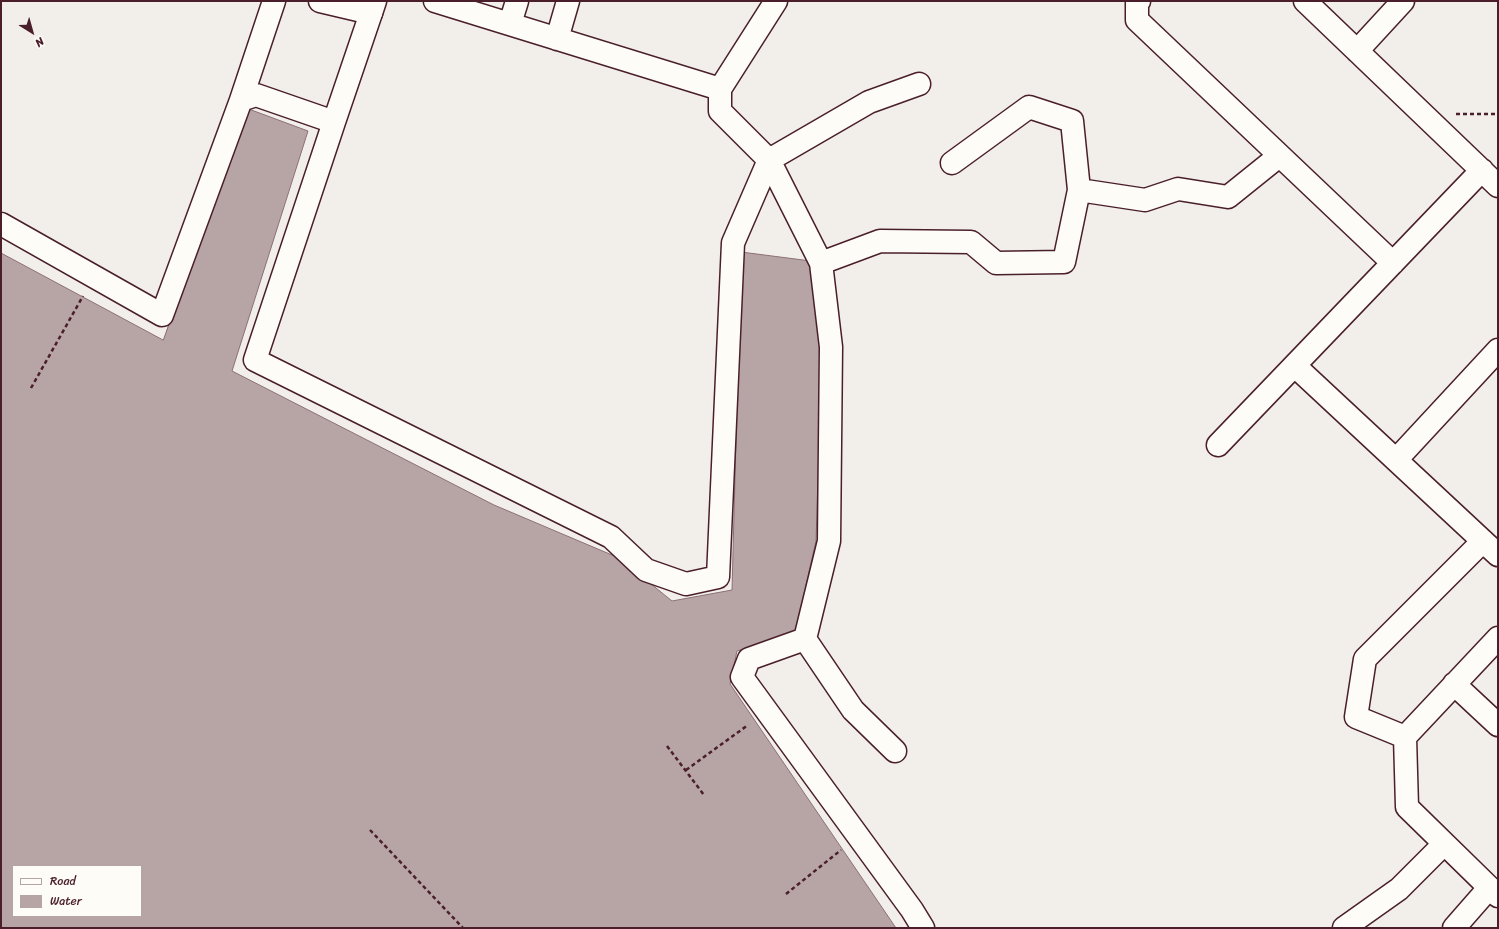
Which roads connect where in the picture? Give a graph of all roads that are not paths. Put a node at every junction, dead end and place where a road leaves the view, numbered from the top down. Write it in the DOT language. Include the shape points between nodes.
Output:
graph roads {
  1 [pos="274,1"];
  2 [pos="320,1"];
  3 [pos="435,1"];
  4 [pos="517,1"];
  5 [pos="568,1"];
  6 [pos="776,1"];
  7 [pos="1139,1"];
  8 [pos="1305,1"];
  9 [pos="1403,1"];
  10 [pos="373,7"];
  11 [pos="510,24"];
  12 [pos="557,39"];
  13 [pos="1357,51"];
  14 [pos="919,84"];
  15 [pos="720,89"];
  16 [pos="241,100"];
  17 [pos="334,122"];
  18 [pos="1279,156"];
  19 [pos="769,160"];
  20 [pos="952,163"];
  21 [pos="1482,170"];
  22 [pos="1498,186"];
  23 [pos="1079,190"];
  24 [pos="1,224"];
  25 [pos="820,263"];
  26 [pos="1393,263"];
  27 [pos="1498,350"];
  28 [pos="1295,366"];
  29 [pos="1218,445"];
  30 [pos="1396,460"];
  31 [pos="1491,548"];
  32 [pos="1498,638"];
  33 [pos="805,639"];
  34 [pos="1454,684"];
  35 [pos="1498,726"];
  36 [pos="1405,736"];
  37 [pos="895,751"];
  38 [pos="1444,844"];
  39 [pos="1494,892"];
  40 [pos="923,928"];
  41 [pos="1344,928"];
  42 [pos="1454,928"];
  1 -- 16 [label="street"];
  2 -- 10 [label="street"];
  3 -- 11 [label="street"];
  4 -- 11 [label="street"];
  5 -- 12 [label="street"];
  6 -- 15 [label="street"];
  7 -- 18 [label="street" via="1137,20"];
  8 -- 13 [label="street"];
  9 -- 13 [label="street"];
  10 -- 17 [label="street"];
  11 -- 12 [label="street"];
  12 -- 15 [label="street"];
  13 -- 21 [label="street"];
  14 -- 19 [label="street" via="869,102"];
  15 -- 19 [label="street" via="720,111"];
  16 -- 17 [label="street" via="256,95"];
  16 -- 24 [label="street" via="162,316"];
  17 -- 19 [label="street" via="255,360 611,537 646,570 686,584 718,577 733,243"];
  18 -- 23 [label="street" via="1228,197 1178,189 1145,200"];
  18 -- 26 [label="street"];
  19 -- 25 [label="street"];
  20 -- 23 [label="street" via="1029,107 1072,121"];
  21 -- 22 [label="street"];
  21 -- 26 [label="street"];
  23 -- 25 [label="street" via="1064,262 996,263 971,242 880,241"];
  25 -- 33 [label="street" via="831,347 829,541"];
  26 -- 28 [label="street"];
  27 -- 30 [label="street"];
  28 -- 29 [label="street"];
  28 -- 30 [label="street"];
  30 -- 31 [label="street"];
  31 -- 36 [label="street" via="1365,659 1356,717"];
  32 -- 34 [label="street"];
  33 -- 37 [label="street" via="853,710"];
  33 -- 40 [label="street" via="749,659 742,677"];
  34 -- 35 [label="street"];
  34 -- 36 [label="street"];
  36 -- 38 [label="street" via="1407,807"];
  38 -- 39 [label="street"];
  38 -- 41 [label="street" via="1399,889"];
  39 -- 42 [label="street"];
}
